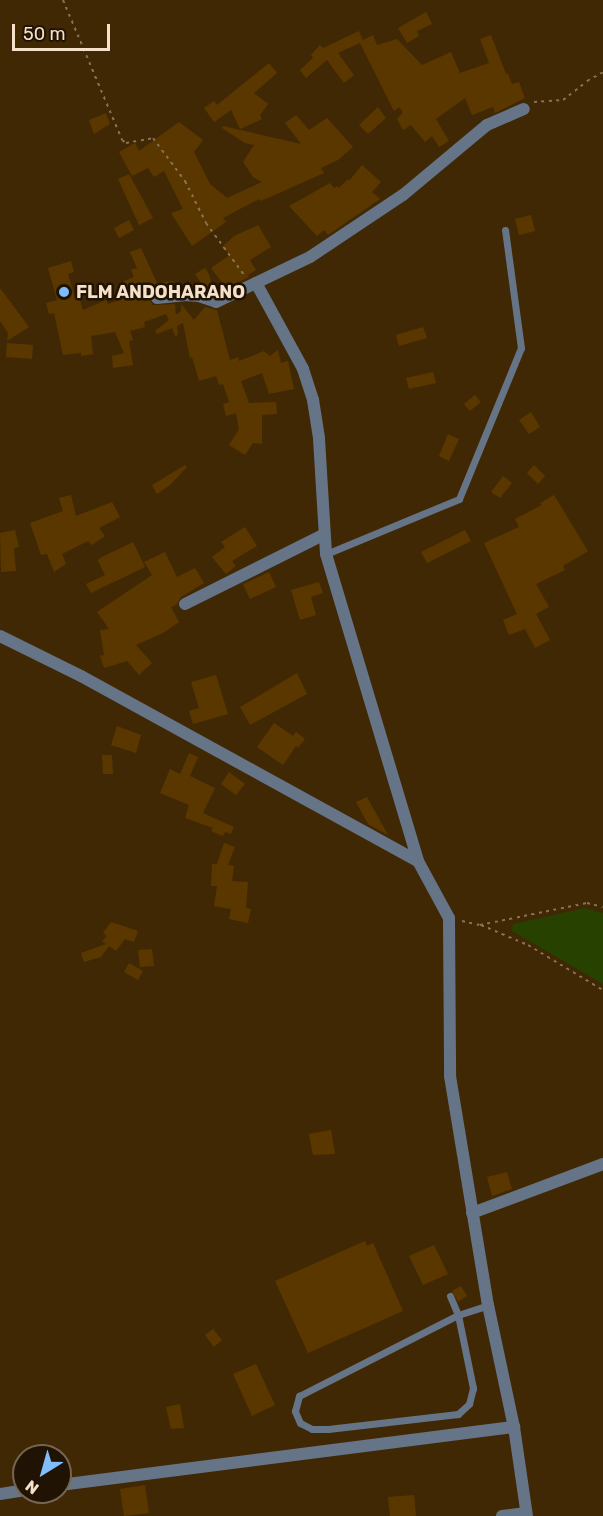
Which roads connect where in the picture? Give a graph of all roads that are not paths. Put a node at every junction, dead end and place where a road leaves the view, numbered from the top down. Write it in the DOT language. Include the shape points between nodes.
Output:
graph roads {
  1 [pos="524,109"];
  2 [pos="505,230"];
  3 [pos="256,282"];
  4 [pos="157,298"];
  5 [pos="323,535"];
  6 [pos="326,554"];
  7 [pos="185,604"];
  8 [pos="0,636"];
  9 [pos="418,861"];
  10 [pos="603,1164"];
  11 [pos="472,1213"];
  12 [pos="450,1296"];
  13 [pos="488,1305"];
  14 [pos="458,1315"];
  15 [pos="514,1426"];
  16 [pos="72,1483"];
  17 [pos="526,1515"];
  18 [pos="502,1516"];
  1 -- 3 [label="street" via="487,125 403,195 310,257"];
  2 -- 6 [label="lane" via="521,348 459,499"];
  3 -- 4 [label="street" via="216,302 199,296"];
  3 -- 5 [label="street" via="303,369 313,400 319,439"];
  5 -- 6 [label="street"];
  5 -- 7 [label="street"];
  6 -- 9 [label="street"];
  8 -- 9 [label="street" via="81,676"];
  9 -- 11 [label="street" via="450,918 450,1076"];
  10 -- 11 [label="street"];
  11 -- 13 [label="street"];
  12 -- 14 [label="lane"];
  13 -- 14 [label="lane"];
  13 -- 15 [label="street"];
  14 -- 14 [label="lane" via="299,1396 295,1411 300,1423 312,1429 328,1429 458,1414 470,1404 473,1388"];
  15 -- 16 [label="street"];
  15 -- 17 [label="street"];
  17 -- 18 [label="street"];
}
